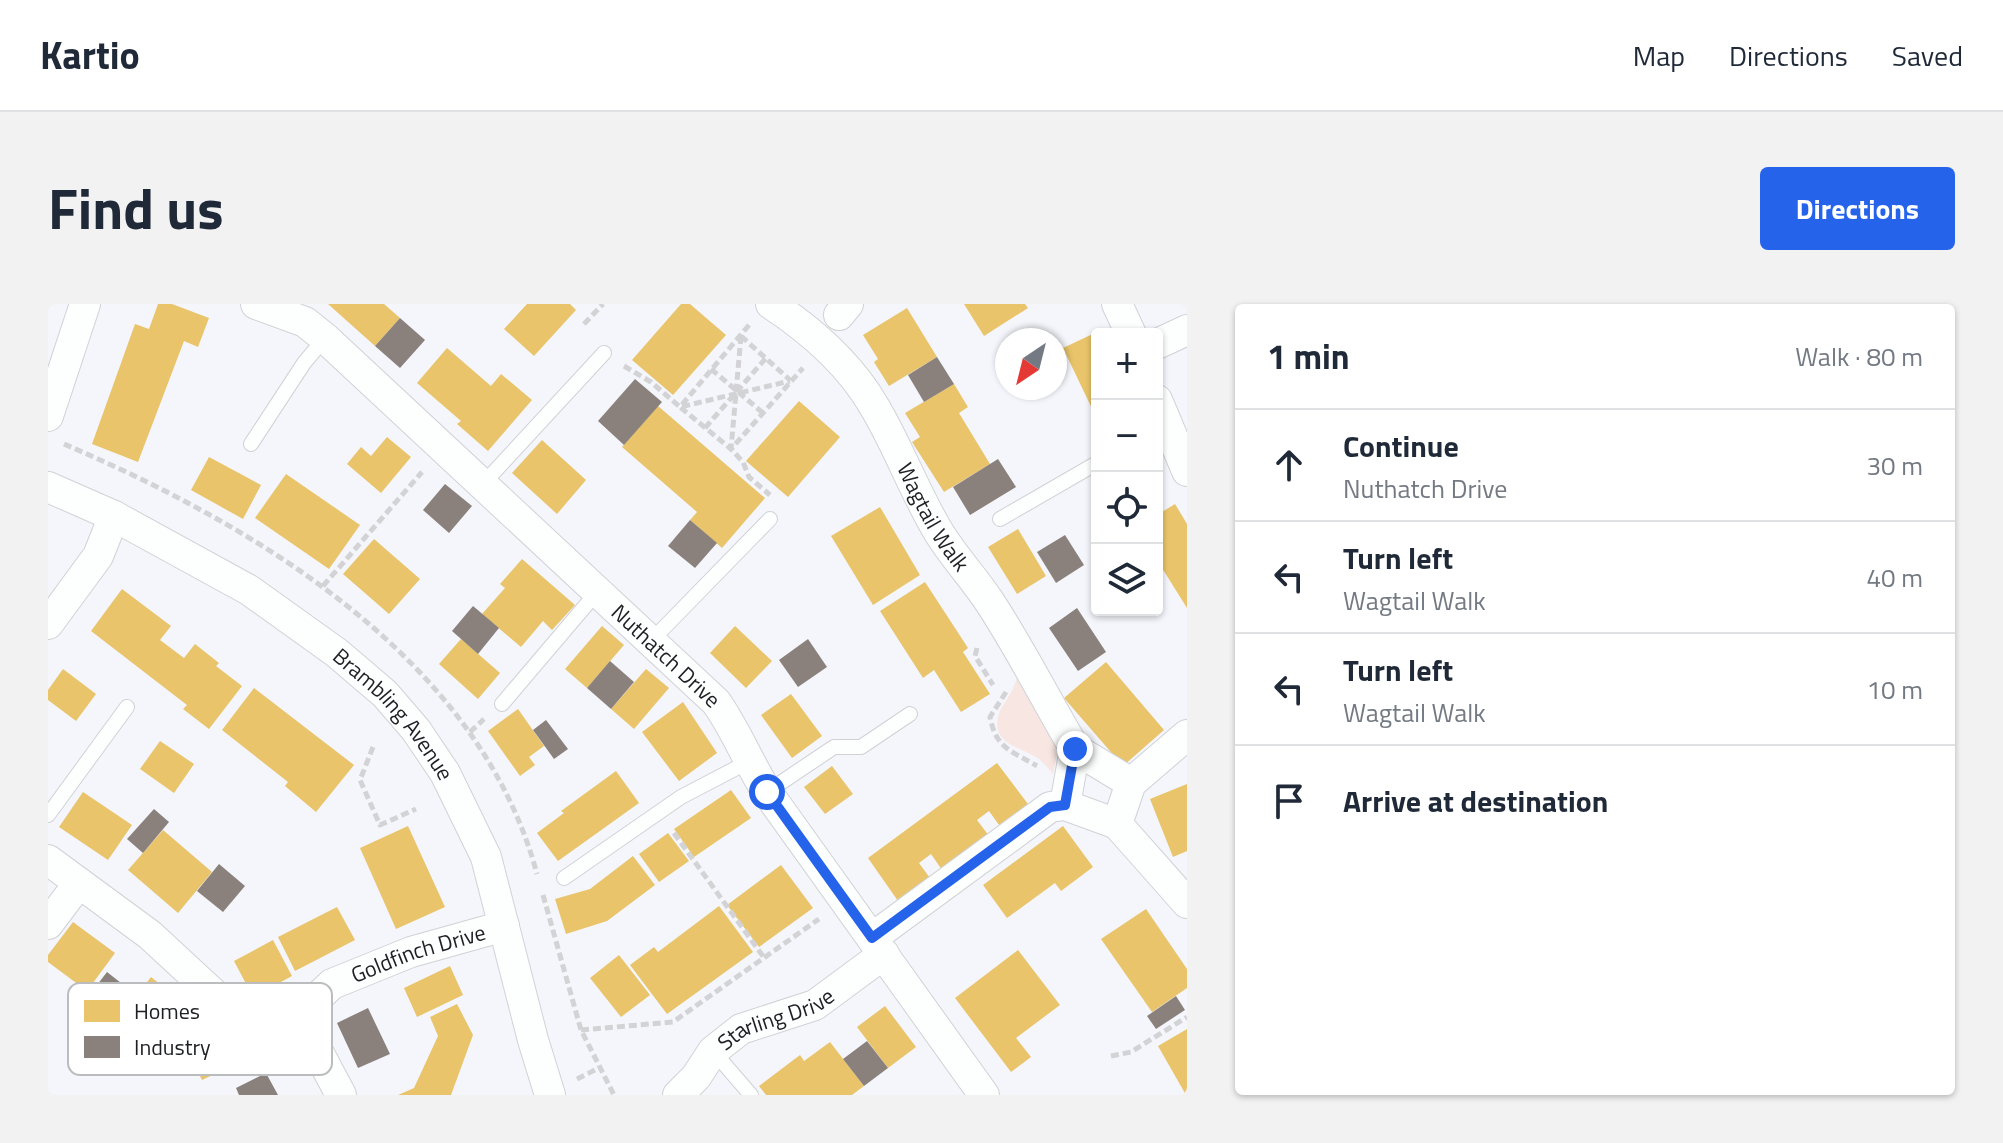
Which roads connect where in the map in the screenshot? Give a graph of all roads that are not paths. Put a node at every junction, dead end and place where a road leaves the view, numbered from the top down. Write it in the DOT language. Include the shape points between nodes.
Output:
graph roads {
  1 [pos="85,304"];
  2 [pos="256,304"];
  3 [pos="1117,304"];
  4 [pos="288,309"];
  5 [pos="765,309"];
  6 [pos="1128,328"];
  7 [pos="1187,330"];
  8 [pos="325,338"];
  9 [pos="1163,341"];
  10 [pos="604,353"];
  11 [pos="48,416"];
  12 [pos="1163,433"];
  13 [pos="251,444"];
  14 [pos="1091,466"];
  15 [pos="1187,471"];
  16 [pos="482,485"];
  17 [pos="48,487"];
  18 [pos="114,516"];
  19 [pos="770,519"];
  20 [pos="1000,519"];
  21 [pos="598,591"];
  22 [pos="48,624"];
  23 [pos="652,640"];
  24 [pos="502,704"];
  25 [pos="127,707"];
  26 [pos="910,714"];
  27 [pos="1187,735"];
  28 [pos="1075,749"];
  29 [pos="748,762"];
  30 [pos="1131,783"];
  31 [pos="767,792"];
  32 [pos="1058,806"];
  33 [pos="48,815"];
  34 [pos="1117,824"];
  35 [pos="48,860"];
  36 [pos="564,878"];
  37 [pos="79,883"];
  38 [pos="1187,903"];
  39 [pos="48,924"];
  40 [pos="504,926"];
  41 [pos="878,946"];
  42 [pos="202,983"];
  43 [pos="332,984"];
  44 [pos="713,1051"];
  45 [pos="330,1075"];
  46 [pos="341,1095"];
  47 [pos="550,1095"];
  48 [pos="678,1095"];
  49 [pos="751,1095"];
  50 [pos="984,1095"];
  1 -- 11 [label="street"];
  2 -- 4 [label="street, Nuthatch Drive"];
  3 -- 6 [label="street"];
  4 -- 8 [label="street, Nuthatch Drive"];
  5 -- 28 [label="street, Wagtail Walk" via="799,322 853,375 939,533 989,600"];
  7 -- 9 [label="street"];
  8 -- 13 [label="lane"];
  8 -- 16 [label="street, Nuthatch Drive"];
  10 -- 16 [label="lane"];
  12 -- 15 [label="street"];
  14 -- 20 [label="lane"];
  16 -- 21 [label="street, Nuthatch Drive"];
  17 -- 18 [label="street, Brambling Avenue"];
  18 -- 22 [label="street" via="98,556"];
  18 -- 40 [label="street, Brambling Avenue" via="249,590 385,694 416,730 467,815 486,857"];
  19 -- 23 [label="lane"];
  21 -- 23 [label="street, Nuthatch Drive"];
  21 -- 24 [label="lane"];
  23 -- 29 [label="street, Nuthatch Drive" via="716,702 734,727"];
  25 -- 33 [label="lane"];
  26 -- 31 [label="lane" via="861,747 834,747"];
  27 -- 30 [label="street"];
  28 -- 30 [label="street, Wagtail Walk"];
  28 -- 32 [label="street"];
  29 -- 31 [label="street, Nuthatch Drive"];
  29 -- 36 [label="lane" via="681,797"];
  30 -- 34 [label="street"];
  31 -- 41 [label="street, Nuthatch Drive"];
  32 -- 34 [label="street"];
  32 -- 41 [label="street"];
  34 -- 38 [label="street"];
  35 -- 37 [label="street, Goldfinch Drive"];
  37 -- 39 [label="street"];
  37 -- 42 [label="street, Goldfinch Drive" via="150,935"];
  40 -- 43 [label="street, Goldfinch Drive" via="411,952"];
  40 -- 47 [label="street, Brambling Avenue"];
  41 -- 44 [label="street, Starling Drive" via="815,1005 741,1029"];
  41 -- 50 [label="street, Nuthatch Drive"];
  44 -- 48 [label="street, Starling Drive"];
  44 -- 49 [label="lane"];
  45 -- 46 [label="street"];
}
